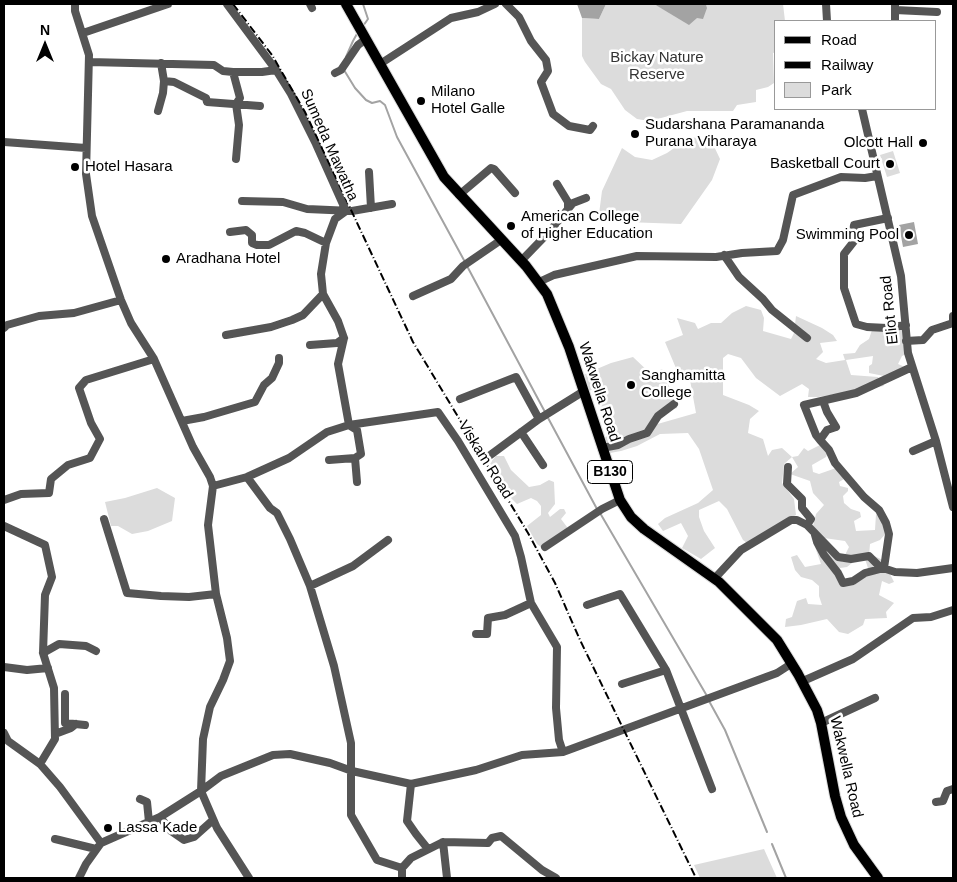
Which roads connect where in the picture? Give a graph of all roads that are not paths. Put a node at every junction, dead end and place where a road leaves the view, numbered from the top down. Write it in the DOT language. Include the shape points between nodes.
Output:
graph roads {
  1 [pos="75,4"];
  2 [pos="168,4"];
  3 [pos="228,4"];
  4 [pos="346,4"];
  5 [pos="496,4"];
  6 [pos="506,4"];
  7 [pos="826,4"];
  8 [pos="895,7"];
  9 [pos="937,12"];
  10 [pos="827,20"];
  11 [pos="895,20"];
  12 [pos="83,33"];
  13 [pos="366,39"];
  14 [pos="89,62"];
  15 [pos="162,63"];
  16 [pos="380,64"];
  17 [pos="276,70"];
  18 [pos="340,70"];
  19 [pos="233,72"];
  20 [pos="164,81"];
  21 [pos="236,104"];
  22 [pos="260,106"];
  23 [pos="862,110"];
  24 [pos="158,111"];
  25 [pos="593,126"];
  26 [pos="4,142"];
  27 [pos="86,148"];
  28 [pos="236,159"];
  29 [pos="369,172"];
  30 [pos="877,176"];
  31 [pos="557,184"];
  32 [pos="515,193"];
  33 [pos="459,195"];
  34 [pos="586,198"];
  35 [pos="242,201"];
  36 [pos="392,204"];
  37 [pos="371,208"];
  38 [pos="568,209"];
  39 [pos="346,211"];
  40 [pos="888,218"];
  41 [pos="230,232"];
  42 [pos="501,240"];
  43 [pos="326,243"];
  44 [pos="724,255"];
  45 [pos="521,261"];
  46 [pos="539,282"];
  47 [pos="323,294"];
  48 [pos="413,296"];
  49 [pos="121,300"];
  50 [pos="953,316"];
  51 [pos="906,325"];
  52 [pos="4,328"];
  53 [pos="226,335"];
  54 [pos="344,338"];
  55 [pos="807,338"];
  56 [pos="906,341"];
  57 [pos="310,345"];
  58 [pos="279,358"];
  59 [pos="154,359"];
  60 [pos="912,367"];
  61 [pos="584,391"];
  62 [pos="460,399"];
  63 [pos="823,401"];
  64 [pos="674,404"];
  65 [pos="539,419"];
  66 [pos="182,421"];
  67 [pos="349,425"];
  68 [pos="521,432"];
  69 [pos="820,440"];
  70 [pos="936,441"];
  71 [pos="602,448"];
  72 [pos="913,451"];
  73 [pos="489,456"];
  74 [pos="355,458"];
  75 [pos="329,460"];
  76 [pos="543,465"];
  77 [pos="788,467"];
  78 [pos="247,477"];
  79 [pos="357,482"];
  80 [pos="213,486"];
  81 [pos="4,500"];
  82 [pos="620,500"];
  83 [pos="953,507"];
  84 [pos="104,519"];
  85 [pos="807,525"];
  86 [pos="4,526"];
  87 [pos="815,534"];
  88 [pos="388,540"];
  89 [pos="545,547"];
  90 [pos="884,568"];
  91 [pos="953,568"];
  92 [pos="715,578"];
  93 [pos="310,586"];
  94 [pos="216,594"];
  95 [pos="531,603"];
  96 [pos="588,605"];
  97 [pos="953,610"];
  98 [pos="476,634"];
  99 [pos="96,651"];
  100 [pos="43,653"];
  101 [pos="791,664"];
  102 [pos="4,668"];
  103 [pos="48,668"];
  104 [pos="666,670"];
  105 [pos="803,681"];
  106 [pos="622,684"];
  107 [pos="65,694"];
  108 [pos="875,698"];
  109 [pos="682,708"];
  110 [pos="822,723"];
  111 [pos="76,724"];
  112 [pos="85,725"];
  113 [pos="4,733"];
  114 [pos="55,734"];
  115 [pos="6,741"];
  116 [pos="563,752"];
  117 [pos="40,764"];
  118 [pos="352,771"];
  119 [pos="411,784"];
  120 [pos="712,789"];
  121 [pos="953,789"];
  122 [pos="200,791"];
  123 [pos="140,798"];
  124 [pos="936,802"];
  125 [pos="160,817"];
  126 [pos="213,820"];
  127 [pos="150,822"];
  128 [pos="55,839"];
  129 [pos="443,842"];
  130 [pos="99,846"];
  131 [pos="428,849"];
  132 [pos="402,868"];
  133 [pos="79,878"];
  134 [pos="249,878"];
  135 [pos="402,878"];
  136 [pos="447,878"];
  137 [pos="556,878"];
  138 [pos="877,878"];
  1 -- 12 [label="street"];
  2 -- 12 [label="street"];
  3 -- 17 [label="street, Sumeda Mawatha"];
  4 -- 13 [label="main road, Wakwella Road / B130"];
  5 -- 16 [label="street" via="451,18"];
  6 -- 25 [label="street" via="546,60 548,71 541,82 554,114 569,126 590,130"];
  7 -- 10 [label="street"];
  8 -- 9 [label="street"];
  8 -- 11 [label="street"];
  12 -- 14 [label="street"];
  13 -- 16 [label="main road, Wakwella Road / B130"];
  13 -- 18 [label="street"];
  14 -- 15 [label="street"];
  14 -- 27 [label="street"];
  15 -- 19 [label="street" via="214,65 223,71"];
  15 -- 20 [label="street"];
  16 -- 33 [label="main road, Wakwella Road / B130" via="444,177"];
  17 -- 19 [label="street"];
  17 -- 39 [label="street, Sumeda Mawatha" via="316,144"];
  19 -- 21 [label="street" via="240,98"];
  20 -- 21 [label="street" via="174,82 206,98 207,102"];
  20 -- 24 [label="street"];
  21 -- 22 [label="street"];
  21 -- 28 [label="street" via="239,125"];
  23 -- 30 [label="street, Eliot Road"];
  26 -- 27 [label="street"];
  27 -- 49 [label="street" via="86,181 92,216"];
  29 -- 37 [label="street"];
  30 -- 40 [label="street, Eliot Road"];
  30 -- 44 [label="street" via="841,177 793,195 783,240 777,251"];
  31 -- 38 [label="street" via="568,202"];
  32 -- 33 [label="street" via="491,168"];
  33 -- 42 [label="main road, Wakwella Road / B130"];
  34 -- 38 [label="street" via="573,203"];
  35 -- 39 [label="street" via="283,202 308,209"];
  36 -- 37 [label="street"];
  37 -- 39 [label="street"];
  38 -- 45 [label="street"];
  39 -- 43 [label="street, Sumeda Mawatha" via="335,218"];
  40 -- 51 [label="street, Eliot Road" via="901,276"];
  40 -- 51 [label="street" via="854,225 855,240 844,254 844,288 856,324 887,328"];
  41 -- 43 [label="street" via="246,230 252,236 252,243 257,245 269,245 296,231"];
  42 -- 45 [label="main road, Wakwella Road / B130"];
  42 -- 48 [label="street" via="450,279"];
  43 -- 47 [label="street, Sumeda Mawatha" via="321,274"];
  44 -- 46 [label="street" via="638,256 554,275"];
  44 -- 55 [label="street" via="739,277 772,310"];
  45 -- 46 [label="main road, Wakwella Road / B130"];
  46 -- 61 [label="main road, Wakwella Road / B130" via="556,311"];
  47 -- 53 [label="street" via="303,315 292,320"];
  47 -- 54 [label="street, Sumeda Mawatha"];
  49 -- 52 [label="street" via="74,313 39,316"];
  49 -- 59 [label="street"];
  50 -- 56 [label="street" via="953,323 932,330 923,340"];
  51 -- 56 [label="street, Eliot Road"];
  54 -- 57 [label="street" via="337,343"];
  54 -- 67 [label="street" via="338,364"];
  56 -- 60 [label="street, Eliot Road"];
  58 -- 66 [label="street" via="272,378 255,402"];
  59 -- 66 [label="street"];
  59 -- 81 [label="street" via="86,380 79,388 100,439 90,458 68,465 51,479 49,494 21,494"];
  60 -- 63 [label="street" via="856,393"];
  60 -- 70 [label="street, Eliot Road"];
  61 -- 65 [label="street"];
  61 -- 71 [label="main road, Wakwella Road / B130"];
  62 -- 65 [label="street" via="516,377"];
  63 -- 69 [label="street" via="836,427 827,430"];
  63 -- 69 [label="street" via="804,405"];
  64 -- 71 [label="street" via="658,416 647,433"];
  65 -- 68 [label="street"];
  66 -- 80 [label="street"];
  67 -- 74 [label="street" via="357,430 361,454"];
  67 -- 78 [label="street, Viskam Road" via="327,432 289,458"];
  67 -- 95 [label="street, Viskam Road" via="438,412 515,536"];
  68 -- 73 [label="street"];
  68 -- 76 [label="street"];
  69 -- 90 [label="street" via="886,523 889,534"];
  70 -- 72 [label="street"];
  70 -- 83 [label="street, Eliot Road"];
  71 -- 82 [label="main road, Wakwella Road / B130"];
  74 -- 75 [label="street"];
  74 -- 79 [label="street"];
  77 -- 85 [label="street" via="787,484 802,499 802,508 811,519"];
  78 -- 80 [label="street, Viskam Road"];
  78 -- 93 [label="street" via="277,513"];
  80 -- 94 [label="street" via="208,525"];
  82 -- 89 [label="street"];
  82 -- 92 [label="main road, Wakwella Road / B130" via="644,529"];
  84 -- 94 [label="street" via="127,593 170,596"];
  85 -- 87 [label="street"];
  85 -- 92 [label="street" via="791,520 741,550"];
  86 -- 100 [label="street" via="45,545 52,577 45,595"];
  87 -- 90 [label="street" via="838,557 850,560 869,556"];
  87 -- 90 [label="street" via="824,556 843,583"];
  88 -- 93 [label="street" via="353,566"];
  90 -- 91 [label="street" via="917,573"];
  92 -- 101 [label="main road, Wakwella Road / B130" via="777,640"];
  93 -- 118 [label="street" via="346,717"];
  94 -- 122 [label="street" via="230,661 208,716 203,739"];
  95 -- 98 [label="street" via="488,618 487,634"];
  95 -- 116 [label="street, Viskam Road" via="557,647 556,708"];
  96 -- 104 [label="street" via="620,594"];
  97 -- 105 [label="street" via="914,618 853,659"];
  99 -- 100 [label="street" via="86,646 59,644"];
  100 -- 103 [label="street"];
  101 -- 105 [label="main road, Wakwella Road / B130"];
  101 -- 109 [label="street" via="777,673"];
  102 -- 103 [label="street"];
  103 -- 114 [label="street" via="54,688"];
  104 -- 106 [label="street"];
  104 -- 109 [label="street"];
  105 -- 110 [label="main road, Wakwella Road / B130"];
  107 -- 111 [label="street" via="65,723"];
  108 -- 110 [label="street"];
  109 -- 116 [label="street"];
  109 -- 120 [label="street"];
  110 -- 138 [label="main road, Wakwella Road / B130" via="841,817 854,845"];
  111 -- 112 [label="street"];
  111 -- 114 [label="street"];
  113 -- 115 [label="street"];
  114 -- 117 [label="street" via="56,739"];
  115 -- 117 [label="street"];
  116 -- 119 [label="street" via="522,756"];
  117 -- 130 [label="street" via="60,787"];
  118 -- 119 [label="street"];
  118 -- 122 [label="street" via="290,754 273,755 221,776"];
  118 -- 132 [label="street" via="350,816 377,860"];
  119 -- 131 [label="street" via="407,820"];
  121 -- 124 [label="street" via="947,791 943,801"];
  122 -- 125 [label="street"];
  122 -- 126 [label="street"];
  123 -- 127 [label="street" via="147,802"];
  125 -- 126 [label="street" via="184,840 194,837"];
  125 -- 127 [label="street"];
  126 -- 134 [label="street"];
  127 -- 130 [label="street"];
  128 -- 130 [label="street"];
  129 -- 131 [label="street"];
  129 -- 136 [label="street"];
  129 -- 137 [label="street" via="488,843 501,836"];
  130 -- 133 [label="street"];
  131 -- 132 [label="street" via="411,858"];
  132 -- 135 [label="street"];
}
